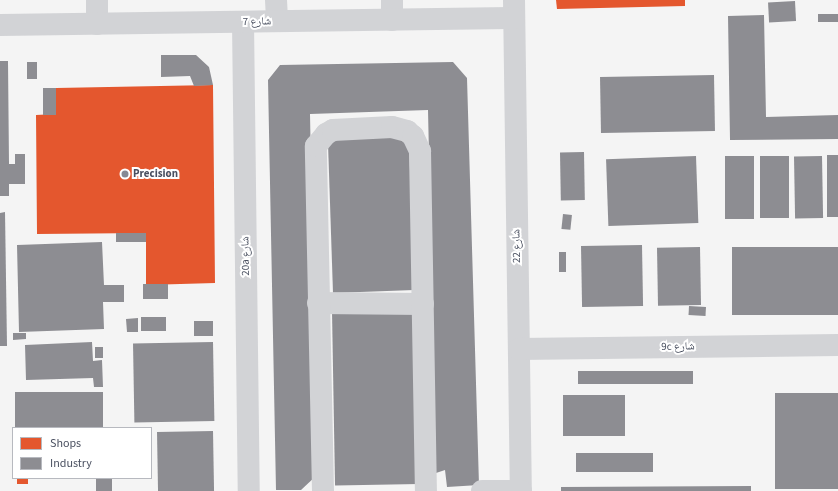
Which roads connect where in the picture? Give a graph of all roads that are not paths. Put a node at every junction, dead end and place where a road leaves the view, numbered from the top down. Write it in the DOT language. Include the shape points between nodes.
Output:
graph roads {
  1 [pos="96,0"];
  2 [pos="276,0"];
  3 [pos="514,9"];
  4 [pos="392,10"];
  5 [pos="277,21"];
  6 [pos="243,22"];
  7 [pos="97,24"];
  8 [pos="0,25"];
  9 [pos="318,302"];
  10 [pos="423,304"];
  11 [pos="838,344"];
  12 [pos="519,349"];
  13 [pos="248,491"];
  14 [pos="323,491"];
  15 [pos="426,491"];
  16 [pos="482,491"];
  17 [pos="521,491"];
  1 -- 7 [label="street"];
  2 -- 5 [label="street"];
  3 -- 4 [label="street, شارع 7"];
  3 -- 12 [label="street, شارع 22"];
  4 -- 5 [label="street, شارع 7"];
  5 -- 6 [label="street, شارع 7"];
  6 -- 7 [label="street, شارع 7"];
  6 -- 13 [label="street, 20a شارع"];
  7 -- 8 [label="street, شارع 7"];
  9 -- 10 [label="street"];
  9 -- 10 [label="street" via="316,146 320,139 333,130 392,127 400,128 413,136 420,151"];
  9 -- 14 [label="street"];
  10 -- 15 [label="street"];
  11 -- 12 [label="street, 9c شارع"];
  12 -- 17 [label="street, شارع 22"];
  16 -- 17 [label="street"];
}
